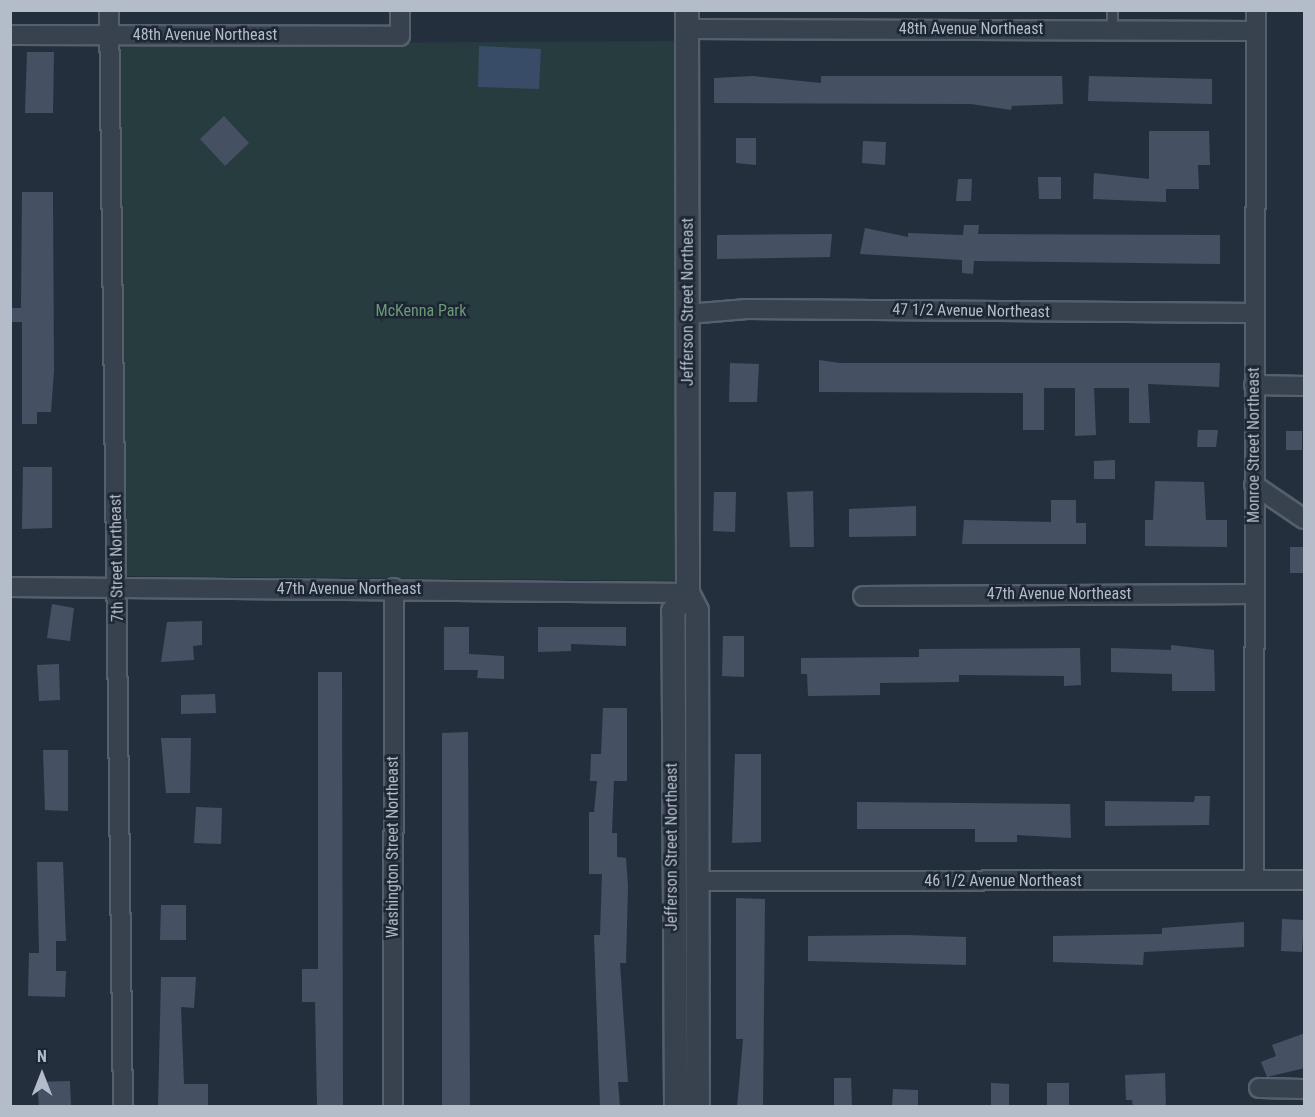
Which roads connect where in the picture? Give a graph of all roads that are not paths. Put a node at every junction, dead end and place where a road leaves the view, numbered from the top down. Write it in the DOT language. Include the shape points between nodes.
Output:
graph roads {
  1 [pos="109,10"];
  2 [pos="400,10"];
  3 [pos="1112,10"];
  4 [pos="1256,10"];
  5 [pos="974,19"];
  6 [pos="687,20"];
  7 [pos="1112,30"];
  8 [pos="1256,31"];
  9 [pos="10,35"];
  10 [pos="109,35"];
  11 [pos="1254,313"];
  12 [pos="688,314"];
  13 [pos="1254,385"];
  14 [pos="1305,386"];
  15 [pos="1254,485"];
  16 [pos="1305,519"];
  17 [pos="10,587"];
  18 [pos="118,588"];
  19 [pos="394,588"];
  20 [pos="688,592"];
  21 [pos="1254,594"];
  22 [pos="863,596"];
  23 [pos="1254,880"];
  24 [pos="1305,880"];
  25 [pos="701,882"];
  26 [pos="1259,1088"];
  27 [pos="1305,1089"];
  28 [pos="123,1107"];
  29 [pos="393,1107"];
  30 [pos="676,1107"];
  31 [pos="698,1107"];
  1 -- 10 [label="street, 7th Street Northeast"];
  2 -- 10 [label="street, 48th Avenue Northeast" via="400,36"];
  3 -- 7 [label="lane"];
  4 -- 8 [label="street, Monroe Street Northeast"];
  5 -- 6 [label="street, 48th Avenue Northeast"];
  5 -- 7 [label="street, 48th Avenue Northeast"];
  6 -- 12 [label="street, Jefferson Street Northeast"];
  7 -- 8 [label="street, 48th Avenue Northeast"];
  8 -- 11 [label="street, Monroe Street Northeast"];
  9 -- 10 [label="street, 48th Avenue Northeast"];
  10 -- 18 [label="street, 7th Street Northeast"];
  11 -- 12 [label="street, 47 1/2 Avenue Northeast" via="747,309"];
  11 -- 13 [label="street, Monroe Street Northeast"];
  12 -- 20 [label="street, Jefferson Street Northeast"];
  13 -- 14 [label="street"];
  13 -- 15 [label="street, Monroe Street Northeast"];
  15 -- 16 [label="street"];
  15 -- 21 [label="street, Monroe Street Northeast"];
  17 -- 18 [label="street, 47th Avenue Northeast"];
  18 -- 19 [label="street, 47th Avenue Northeast"];
  18 -- 28 [label="street, 7th Street Northeast"];
  19 -- 20 [label="street, 47th Avenue Northeast"];
  19 -- 29 [label="street, Washington Street Northeast"];
  20 -- 25 [label="street, Jefferson Street Northeast" via="697,611"];
  20 -- 30 [label="street, Jefferson Street Northeast" via="673,611"];
  21 -- 22 [label="street, 47th Avenue Northeast"];
  21 -- 23 [label="street, Monroe Street Northeast"];
  23 -- 24 [label="street, 46 1/2 Avenue Northeast"];
  23 -- 25 [label="street, 46 1/2 Avenue Northeast"];
  25 -- 31 [label="street, Jefferson Street Northeast"];
  26 -- 27 [label="street"];
}
